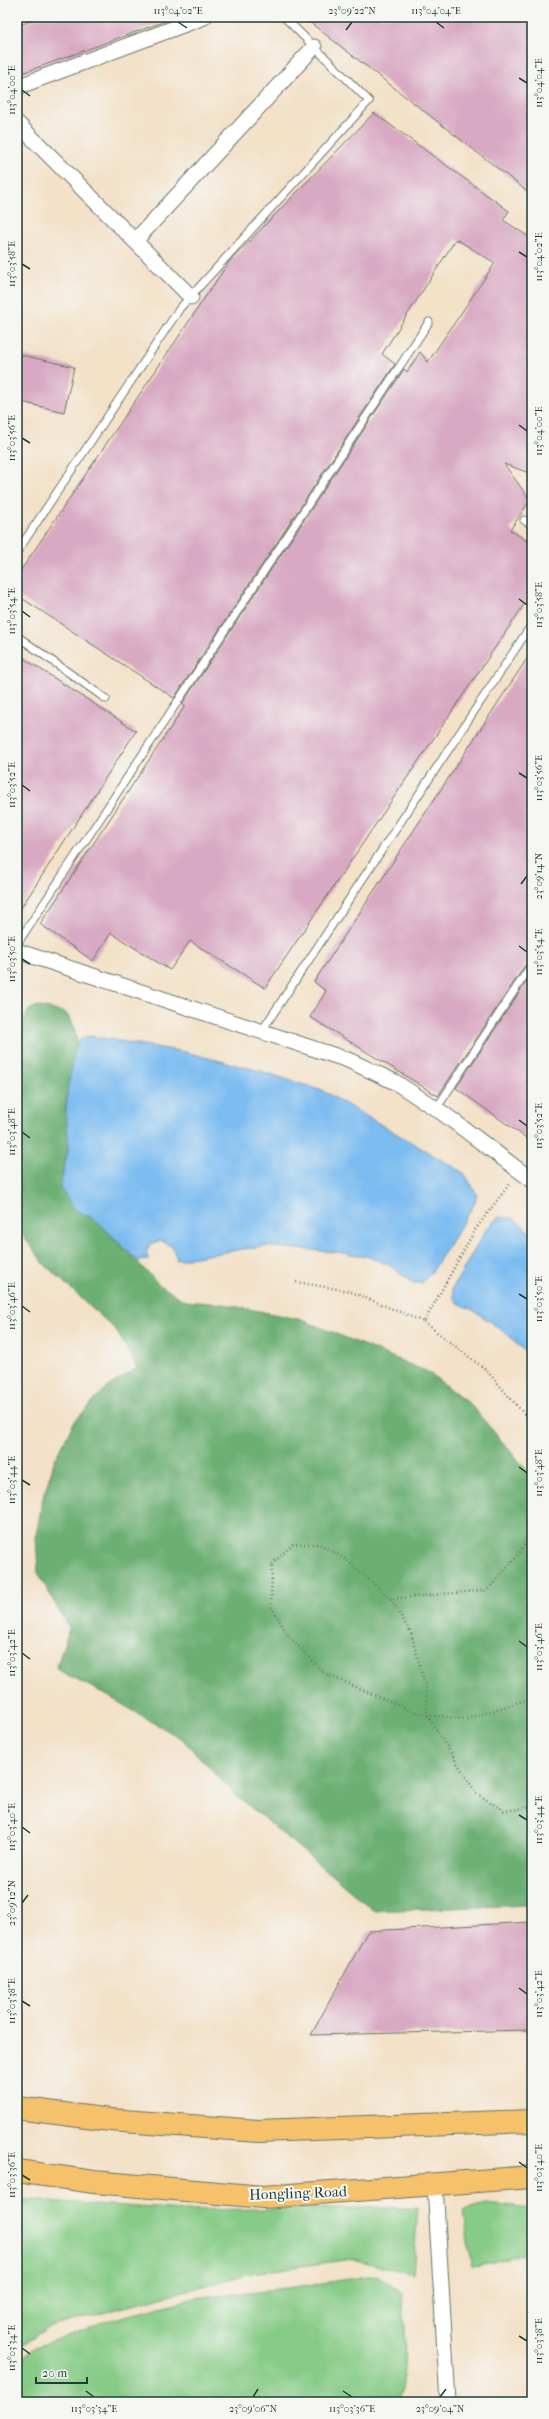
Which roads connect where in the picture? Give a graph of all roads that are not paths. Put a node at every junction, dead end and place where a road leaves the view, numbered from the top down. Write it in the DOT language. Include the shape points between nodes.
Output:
graph roads {
  1 [pos="204,17"];
  2 [pos="284,17"];
  3 [pos="314,47"];
  4 [pos="17,87"];
  5 [pos="17,123"];
  6 [pos="135,241"];
  7 [pos="191,297"];
  8 [pos="429,322"];
  9 [pos="524,520"];
  10 [pos="532,525"];
  11 [pos="17,552"];
  12 [pos="532,624"];
  13 [pos="17,636"];
  14 [pos="106,700"];
  15 [pos="17,944"];
  16 [pos="17,951"];
  17 [pos="532,964"];
  18 [pos="261,1032"];
  19 [pos="436,1109"];
  20 [pos="532,1180"];
  21 [pos="17,2108"];
  22 [pos="532,2121"];
  23 [pos="17,2171"];
  24 [pos="532,2178"];
  25 [pos="435,2185"];
  26 [pos="448,2402"];
  1 -- 4 [label="street"];
  2 -- 3 [label="lane"];
  3 -- 6 [label="street"];
  3 -- 7 [label="lane" via="368,101"];
  5 -- 6 [label="street"];
  6 -- 7 [label="street"];
  7 -- 11 [label="lane" via="180,308"];
  8 -- 15 [label="lane"];
  9 -- 10 [label="lane"];
  12 -- 18 [label="lane"];
  13 -- 14 [label="lane"];
  16 -- 18 [label="street"];
  17 -- 19 [label="lane"];
  18 -- 19 [label="street" via="348,1060 395,1082"];
  19 -- 20 [label="street"];
  21 -- 22 [label="main road" via="110,2120 258,2131"];
  23 -- 25 [label="main road, Hongling Road" via="94,2182 263,2198"];
  24 -- 25 [label="main road, Hongling Road"];
  25 -- 26 [label="street"];
}
